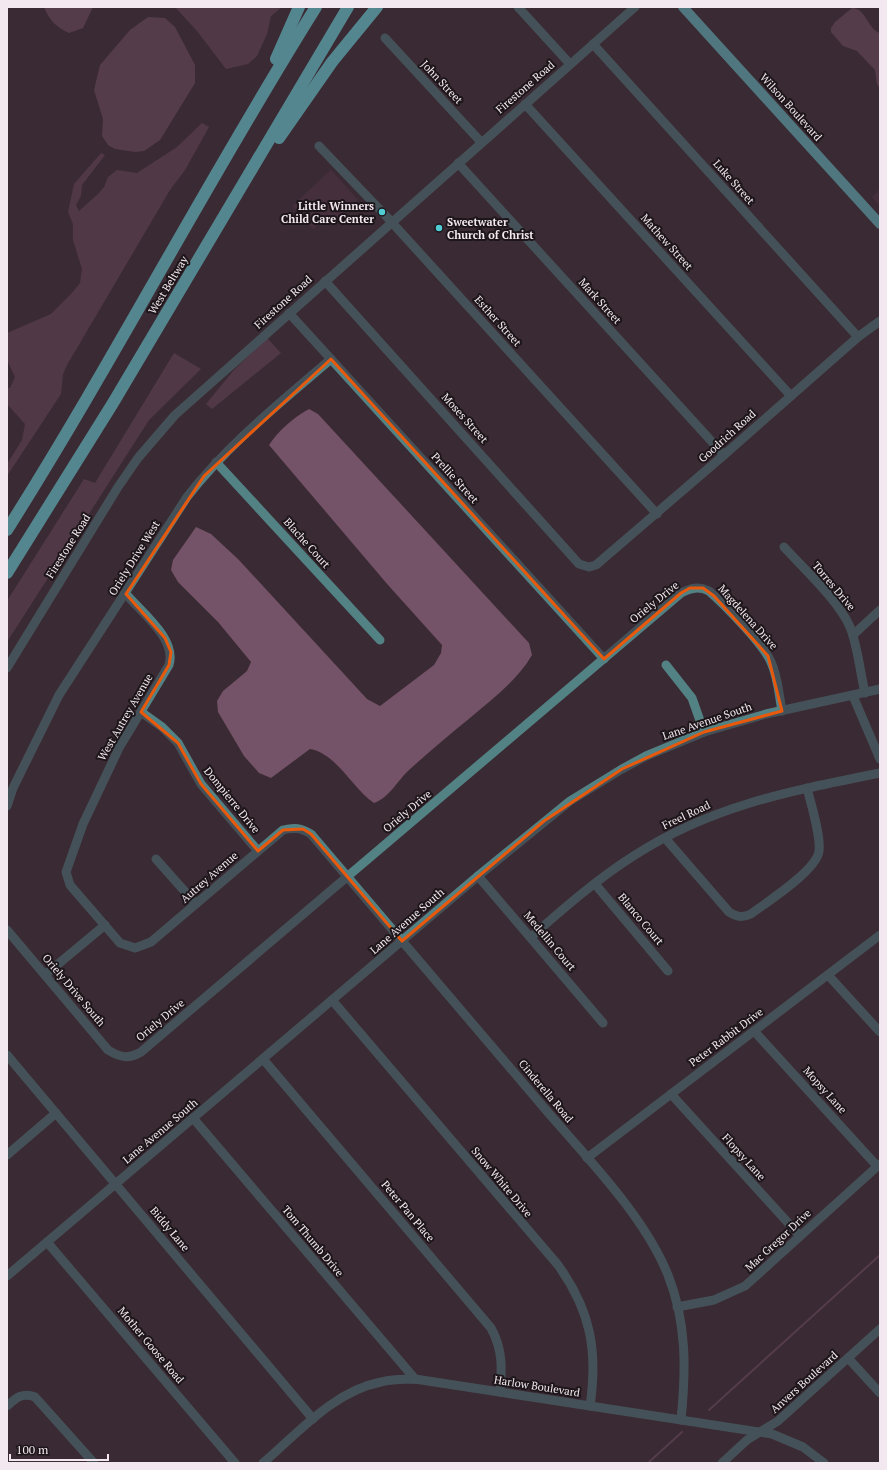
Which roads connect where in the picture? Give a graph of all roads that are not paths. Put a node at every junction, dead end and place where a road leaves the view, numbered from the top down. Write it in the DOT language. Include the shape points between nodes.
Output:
graph roads {
  1 [pos="299,7"];
  2 [pos="316,7"];
  3 [pos="348,7"];
  4 [pos="377,7"];
  5 [pos="518,7"];
  6 [pos="635,7"];
  7 [pos="683,7"];
  8 [pos="384,38"];
  9 [pos="593,44"];
  10 [pos="570,64"];
  11 [pos="261,94"];
  12 [pos="525,104"];
  13 [pos="481,142"];
  14 [pos="319,146"];
  15 [pos="265,148"];
  16 [pos="458,163"];
  17 [pos="392,222"];
  18 [pos="880,224"];
  19 [pos="325,280"];
  20 [pos="289,313"];
  21 [pos="880,321"];
  22 [pos="858,337"];
  23 [pos="331,359"];
  24 [pos="791,396"];
  25 [pos="724,455"];
  26 [pos="216,462"];
  27 [pos="657,514"];
  28 [pos="7,530"];
  29 [pos="784,547"];
  30 [pos="589,568"];
  31 [pos="7,573"];
  32 [pos="703,588"];
  33 [pos="126,594"];
  34 [pos="880,610"];
  35 [pos="853,635"];
  36 [pos="380,640"];
  37 [pos="604,659"];
  38 [pos="666,666"];
  39 [pos="7,668"];
  40 [pos="880,689"];
  41 [pos="865,693"];
  42 [pos="852,696"];
  43 [pos="782,710"];
  44 [pos="140,712"];
  45 [pos="704,732"];
  46 [pos="880,759"];
  47 [pos="880,773"];
  48 [pos="807,788"];
  49 [pos="7,806"];
  50 [pos="293,827"];
  51 [pos="665,838"];
  52 [pos="258,851"];
  53 [pos="156,859"];
  54 [pos="478,876"];
  55 [pos="347,877"];
  56 [pos="595,884"];
  57 [pos="196,904"];
  58 [pos="105,925"];
  59 [pos="7,930"];
  60 [pos="880,934"];
  61 [pos="531,937"];
  62 [pos="402,941"];
  63 [pos="668,971"];
  64 [pos="828,974"];
  65 [pos="45,975"];
  66 [pos="332,1000"];
  67 [pos="603,1022"];
  68 [pos="754,1031"];
  69 [pos="880,1032"];
  70 [pos="7,1055"];
  71 [pos="127,1058"];
  72 [pos="263,1059"];
  73 [pos="671,1094"];
  74 [pos="56,1113"];
  75 [pos="193,1118"];
  76 [pos="7,1155"];
  77 [pos="587,1158"];
  78 [pos="879,1165"];
  79 [pos="116,1184"];
  80 [pos="800,1236"];
  81 [pos="47,1242"];
  82 [pos="7,1276"];
  83 [pos="677,1307"];
  84 [pos="880,1329"];
  85 [pos="848,1358"];
  86 [pos="415,1379"];
  87 [pos="500,1392"];
  88 [pos="880,1393"];
  89 [pos="7,1406"];
  90 [pos="590,1406"];
  91 [pos="313,1419"];
  92 [pos="680,1420"];
  93 [pos="760,1432"];
  94 [pos="94,1463"];
  95 [pos="235,1463"];
  96 [pos="264,1463"];
  97 [pos="722,1463"];
  98 [pos="824,1463"];
  1 -- 11 [label="highway"];
  2 -- 11 [label="highway, West Beltway"];
  3 -- 15 [label="highway, West Beltway"];
  4 -- 15 [label="highway" via="332,62 278,140"];
  5 -- 10 [label="street"];
  6 -- 9 [label="street, Firestone Road"];
  7 -- 18 [label="main road, Wilson Boulevard"];
  8 -- 13 [label="street, John Street"];
  9 -- 10 [label="street, Firestone Road"];
  9 -- 22 [label="street, Luke Street"];
  10 -- 12 [label="street, Firestone Road"];
  11 -- 28 [label="highway, West Beltway" via="62,442"];
  12 -- 13 [label="street, Firestone Road"];
  12 -- 24 [label="street, Mathew Street"];
  13 -- 16 [label="street, Firestone Road"];
  14 -- 17 [label="street, Esther Street"];
  15 -- 31 [label="highway, West Beltway" via="109,410"];
  16 -- 17 [label="street, Firestone Road"];
  16 -- 25 [label="street, Mark Street"];
  17 -- 19 [label="street, Firestone Road"];
  17 -- 27 [label="street, Esther Street"];
  19 -- 20 [label="street, Firestone Road"];
  19 -- 30 [label="street, Moses Street" via="579,564"];
  20 -- 23 [label="street, Prellie Street"];
  20 -- 39 [label="street, Firestone Road" via="175,415 138,458"];
  21 -- 22 [label="street, Goodrich Road"];
  22 -- 24 [label="street, Goodrich Road"];
  23 -- 26 [label="street, Oriely Drive West"];
  23 -- 37 [label="street, Prellie Street"];
  24 -- 25 [label="street, Goodrich Road"];
  25 -- 27 [label="street, Goodrich Road"];
  26 -- 33 [label="street, Oriely Drive West" via="188,496"];
  26 -- 36 [label="street, Blache Court"];
  27 -- 30 [label="street, Goodrich Road" via="596,565"];
  29 -- 35 [label="street, Torres Drive" via="842,612"];
  32 -- 37 [label="street, Oriely Drive" via="690,588 682,593"];
  32 -- 43 [label="street, Magdelena Drive" via="714,596 768,656 775,673"];
  33 -- 44 [label="street, West Autrey Avenue" via="165,638 171,652 169,666"];
  33 -- 49 [label="street, Oriely Drive West" via="59,695 16,781"];
  34 -- 35 [label="street"];
  35 -- 41 [label="street, Torres Drive"];
  37 -- 55 [label="street, Oriely Drive"];
  38 -- 45 [label="street" via="692,698"];
  40 -- 41 [label="street, Lane Avenue South"];
  41 -- 42 [label="street, Lane Avenue South"];
  42 -- 43 [label="street, Lane Avenue South"];
  42 -- 46 [label="street"];
  43 -- 45 [label="street, Lane Avenue South"];
  44 -- 52 [label="street, Dompierre Drive" via="162,727 178,743 201,784"];
  44 -- 58 [label="street, West Autrey Avenue" via="119,748 83,824 67,868 70,885"];
  45 -- 54 [label="street, Lane Avenue South" via="646,756 595,785 544,821"];
  47 -- 48 [label="street, Freel Road"];
  48 -- 51 [label="street, Freel Road" via="770,796 710,816"];
  48 -- 51 [label="street" via="818,842 818,857 810,869 751,914 739,917 729,912"];
  50 -- 52 [label="street, Autrey Avenue" via="283,830"];
  50 -- 55 [label="street, Cinderella Road" via="311,834"];
  51 -- 56 [label="street, Freel Road" via="635,854"];
  52 -- 57 [label="street, Autrey Avenue"];
  53 -- 57 [label="street"];
  54 -- 61 [label="street, Medellin Court"];
  54 -- 62 [label="street, Lane Avenue South"];
  55 -- 62 [label="street, Cinderella Road"];
  55 -- 71 [label="street, Oriely Drive" via="141,1052"];
  56 -- 61 [label="street, Freel Road"];
  56 -- 63 [label="street, Blanco Court"];
  57 -- 58 [label="street, Autrey Avenue" via="142,947 135,948 120,943"];
  58 -- 65 [label="street"];
  59 -- 65 [label="street, Oriely Drive South"];
  60 -- 64 [label="street, Peter Rabbit Drive"];
  61 -- 67 [label="street, Medellin Court"];
  62 -- 66 [label="street, Lane Avenue South"];
  62 -- 77 [label="street, Cinderella Road"];
  64 -- 68 [label="street, Peter Rabbit Drive"];
  64 -- 69 [label="street"];
  65 -- 71 [label="street, Oriely Drive South" via="108,1050"];
  66 -- 72 [label="street, Lane Avenue South"];
  66 -- 90 [label="street, Snow White Drive" via="567,1278 581,1303 591,1338 594,1358"];
  68 -- 73 [label="street, Peter Rabbit Drive"];
  68 -- 78 [label="street, Mopsy Lane"];
  70 -- 74 [label="street, Biddy Lane"];
  72 -- 75 [label="street, Lane Avenue South"];
  72 -- 87 [label="street, Peter Pan Place" via="491,1328 502,1355"];
  73 -- 77 [label="street, Peter Rabbit Drive"];
  73 -- 80 [label="street, Flopsy Lane"];
  74 -- 76 [label="street"];
  74 -- 79 [label="street, Biddy Lane"];
  75 -- 79 [label="street, Lane Avenue South"];
  75 -- 86 [label="street, Tom Thumb Drive"];
  77 -- 83 [label="street, Cinderella Road" via="629,1208 650,1240 668,1275"];
  78 -- 80 [label="street, Mac Gregor Drive"];
  79 -- 81 [label="street, Lane Avenue South"];
  79 -- 91 [label="street, Biddy Lane"];
  80 -- 83 [label="street, Mac Gregor Drive" via="752,1281 734,1293 714,1300"];
  81 -- 82 [label="street, Lane Avenue South"];
  81 -- 95 [label="street, Mother Goose Road"];
  83 -- 92 [label="street, Cinderella Road" via="686,1360"];
  84 -- 85 [label="street, Anvers Boulevard"];
  85 -- 88 [label="street"];
  85 -- 93 [label="street, Anvers Boulevard" via="778,1421"];
  86 -- 87 [label="street, Harlow Boulevard"];
  86 -- 91 [label="street, Harlow Boulevard" via="365,1386 334,1403"];
  87 -- 90 [label="street, Harlow Boulevard"];
  89 -- 94 [label="street" via="19,1396 30,1395 40,1400"];
  90 -- 92 [label="street, Harlow Boulevard"];
  91 -- 96 [label="street, Harlow Boulevard"];
  92 -- 93 [label="street, Harlow Boulevard"];
  93 -- 97 [label="street, Anvers Boulevard" via="747,1440"];
  93 -- 98 [label="street, Harlow Boulevard" via="788,1439"];
}
